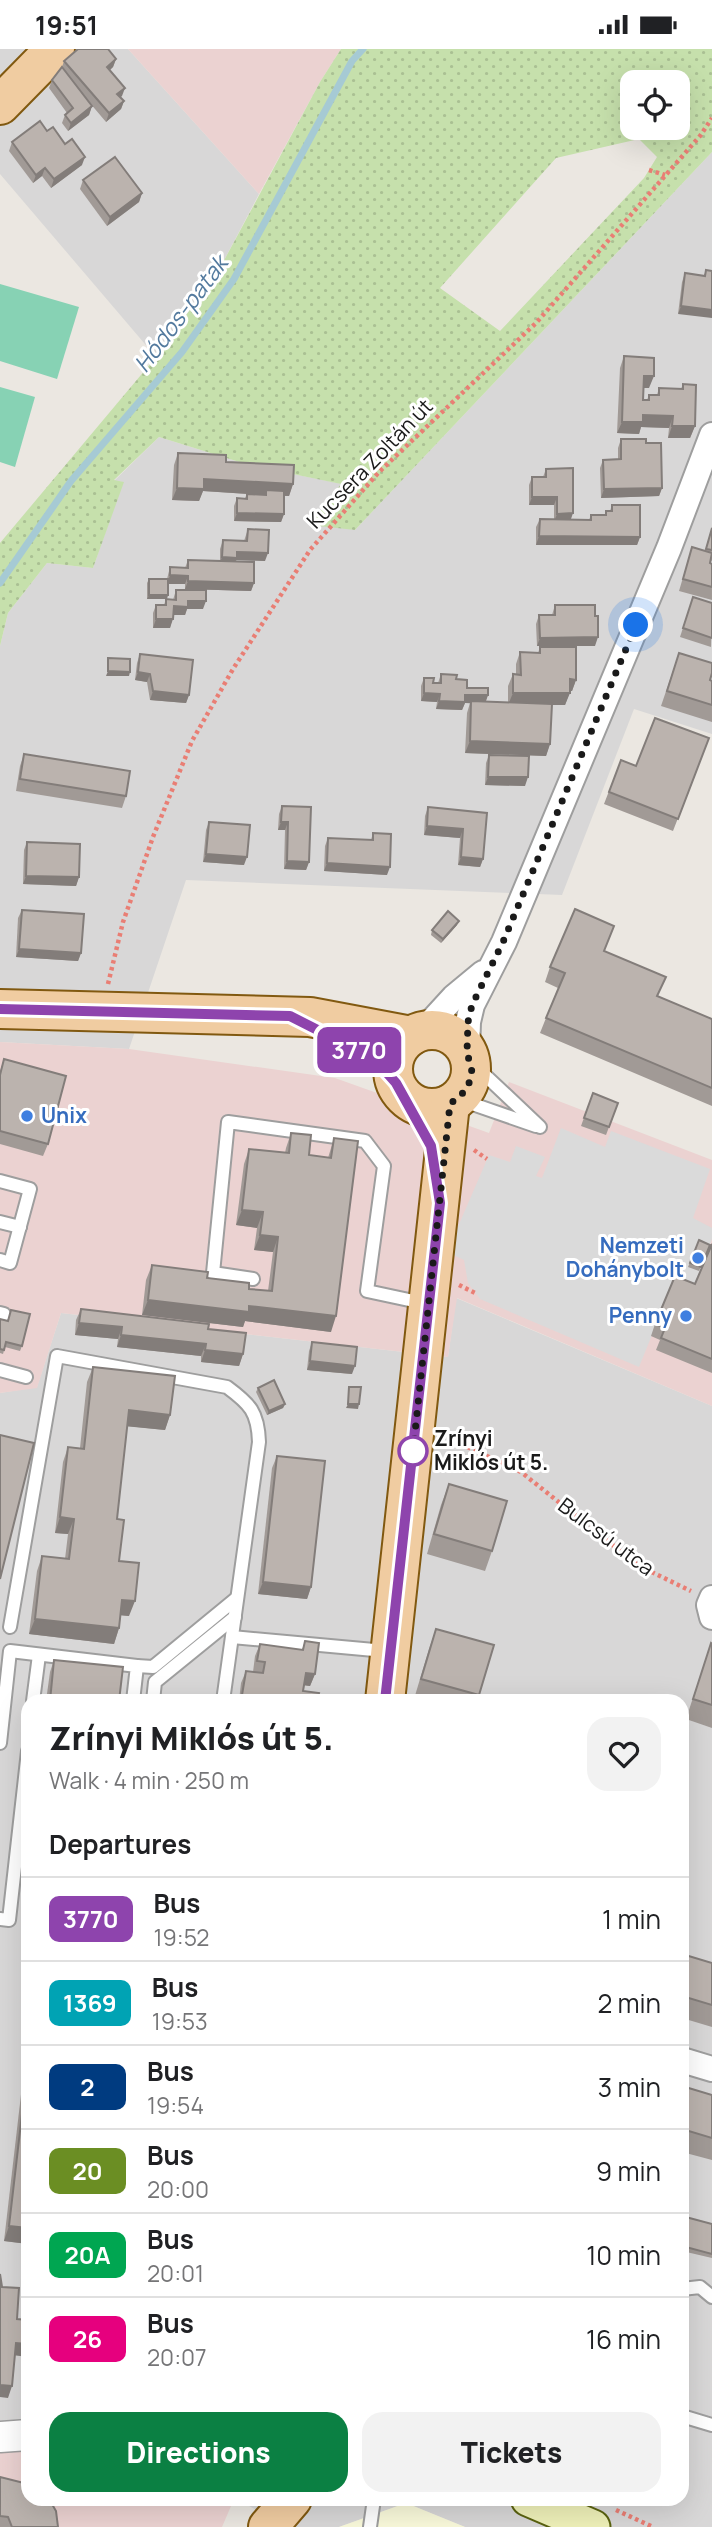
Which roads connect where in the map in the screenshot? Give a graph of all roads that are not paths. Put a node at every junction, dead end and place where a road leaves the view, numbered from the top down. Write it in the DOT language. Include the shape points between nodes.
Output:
graph roads {
  1 [pos="45,53"];
  2 [pos="0,105"];
  3 [pos="712,435"];
  4 [pos="491,966"];
  5 [pos="0,1009"];
  6 [pos="290,1016"];
  7 [pos="416,1034"];
  8 [pos="469,1057"];
  9 [pos="401,1091"];
  10 [pos="454,1102"];
  11 [pos="0,1181"];
  12 [pos="440,1203"];
  13 [pos="0,1221"];
  14 [pos="20,1227"];
  15 [pos="0,1261"];
  16 [pos="253,1279"];
  17 [pos="430,1305"];
  18 [pos="0,1313"];
  19 [pos="0,1327"];
  20 [pos="0,1370"];
  21 [pos="26,1377"];
  22 [pos="237,1598"];
  23 [pos="234,1617"];
  24 [pos="10,1627"];
  25 [pos="232,1637"];
  26 [pos="5,1651"];
  27 [pos="390,1652"];
  28 [pos="38,1654"];
  29 [pos="137,1666"];
  30 [pos="34,1694"];
  31 [pos="134,1694"];
  32 [pos="154,1694"];
  33 [pos="224,1694"];
  34 [pos="386,1694"];
  35 [pos="0,1743"];
  36 [pos="21,1828"];
  37 [pos="0,1919"];
  38 [pos="689,2062"];
  39 [pos="712,2069"];
  40 [pos="689,2288"];
  41 [pos="712,2297"];
  42 [pos="689,2418"];
  43 [pos="712,2425"];
  44 [pos="21,2436"];
  45 [pos="0,2437"];
  46 [pos="257,2506"];
  47 [pos="286,2506"];
  48 [pos="373,2506"];
  49 [pos="555,2506"];
  50 [pos="585,2514"];
  51 [pos="248,2527"];
  52 [pos="268,2527"];
  53 [pos="370,2527"];
  1 -- 2 [label="main road"];
  3 -- 4 [label="street"];
  4 -- 7 [label="street"];
  4 -- 8 [label="street" via="472,1005"];
  5 -- 6 [label="main road"];
  6 -- 7 [label="main road"];
  6 -- 9 [label="main road" via="365,1054"];
  7 -- 8 [label="main road" via="435,1030 448,1034"];
  7 -- 9 [label="main road" via="395,1057 393,1069"];
  8 -- 10 [label="main road" via="469,1083"];
  8 -- 10 [label="lane" via="540,1127"];
  9 -- 10 [label="main road" via="427,1108"];
  9 -- 12 [label="main road" via="431,1146"];
  10 -- 12 [label="main road"];
  11 -- 14 [label="lane" via="30,1189"];
  12 -- 17 [label="main road"];
  13 -- 14 [label="lane"];
  14 -- 15 [label="lane" via="10,1263"];
  16 -- 17 [label="lane" via="213,1273 228,1122 365,1141 384,1166 367,1291"];
  17 -- 27 [label="main road"];
  18 -- 19 [label="lane" via="4,1314"];
  20 -- 21 [label="lane"];
  22 -- 23 [label="lane"];
  22 -- 24 [label="lane" via="258,1441 258,1421 247,1401 227,1387 57,1356"];
  22 -- 29 [label="lane" via="153,1667"];
  23 -- 25 [label="lane"];
  23 -- 32 [label="lane" via="155,1682"];
  25 -- 27 [label="lane"];
  25 -- 33 [label="lane"];
  26 -- 28 [label="lane"];
  26 -- 35 [label="lane"];
  27 -- 34 [label="main road"];
  28 -- 29 [label="lane"];
  28 -- 30 [label="lane"];
  29 -- 31 [label="lane"];
  36 -- 37 [label="lane" via="9,1920"];
  38 -- 39 [label="street"];
  40 -- 41 [label="lane" via="700,2287"];
  42 -- 43 [label="lane"];
  44 -- 45 [label="street"];
  46 -- 51 [label="main road"];
  47 -- 52 [label="main road"];
  48 -- 53 [label="lane"];
  49 -- 50 [label="main road"];
}
